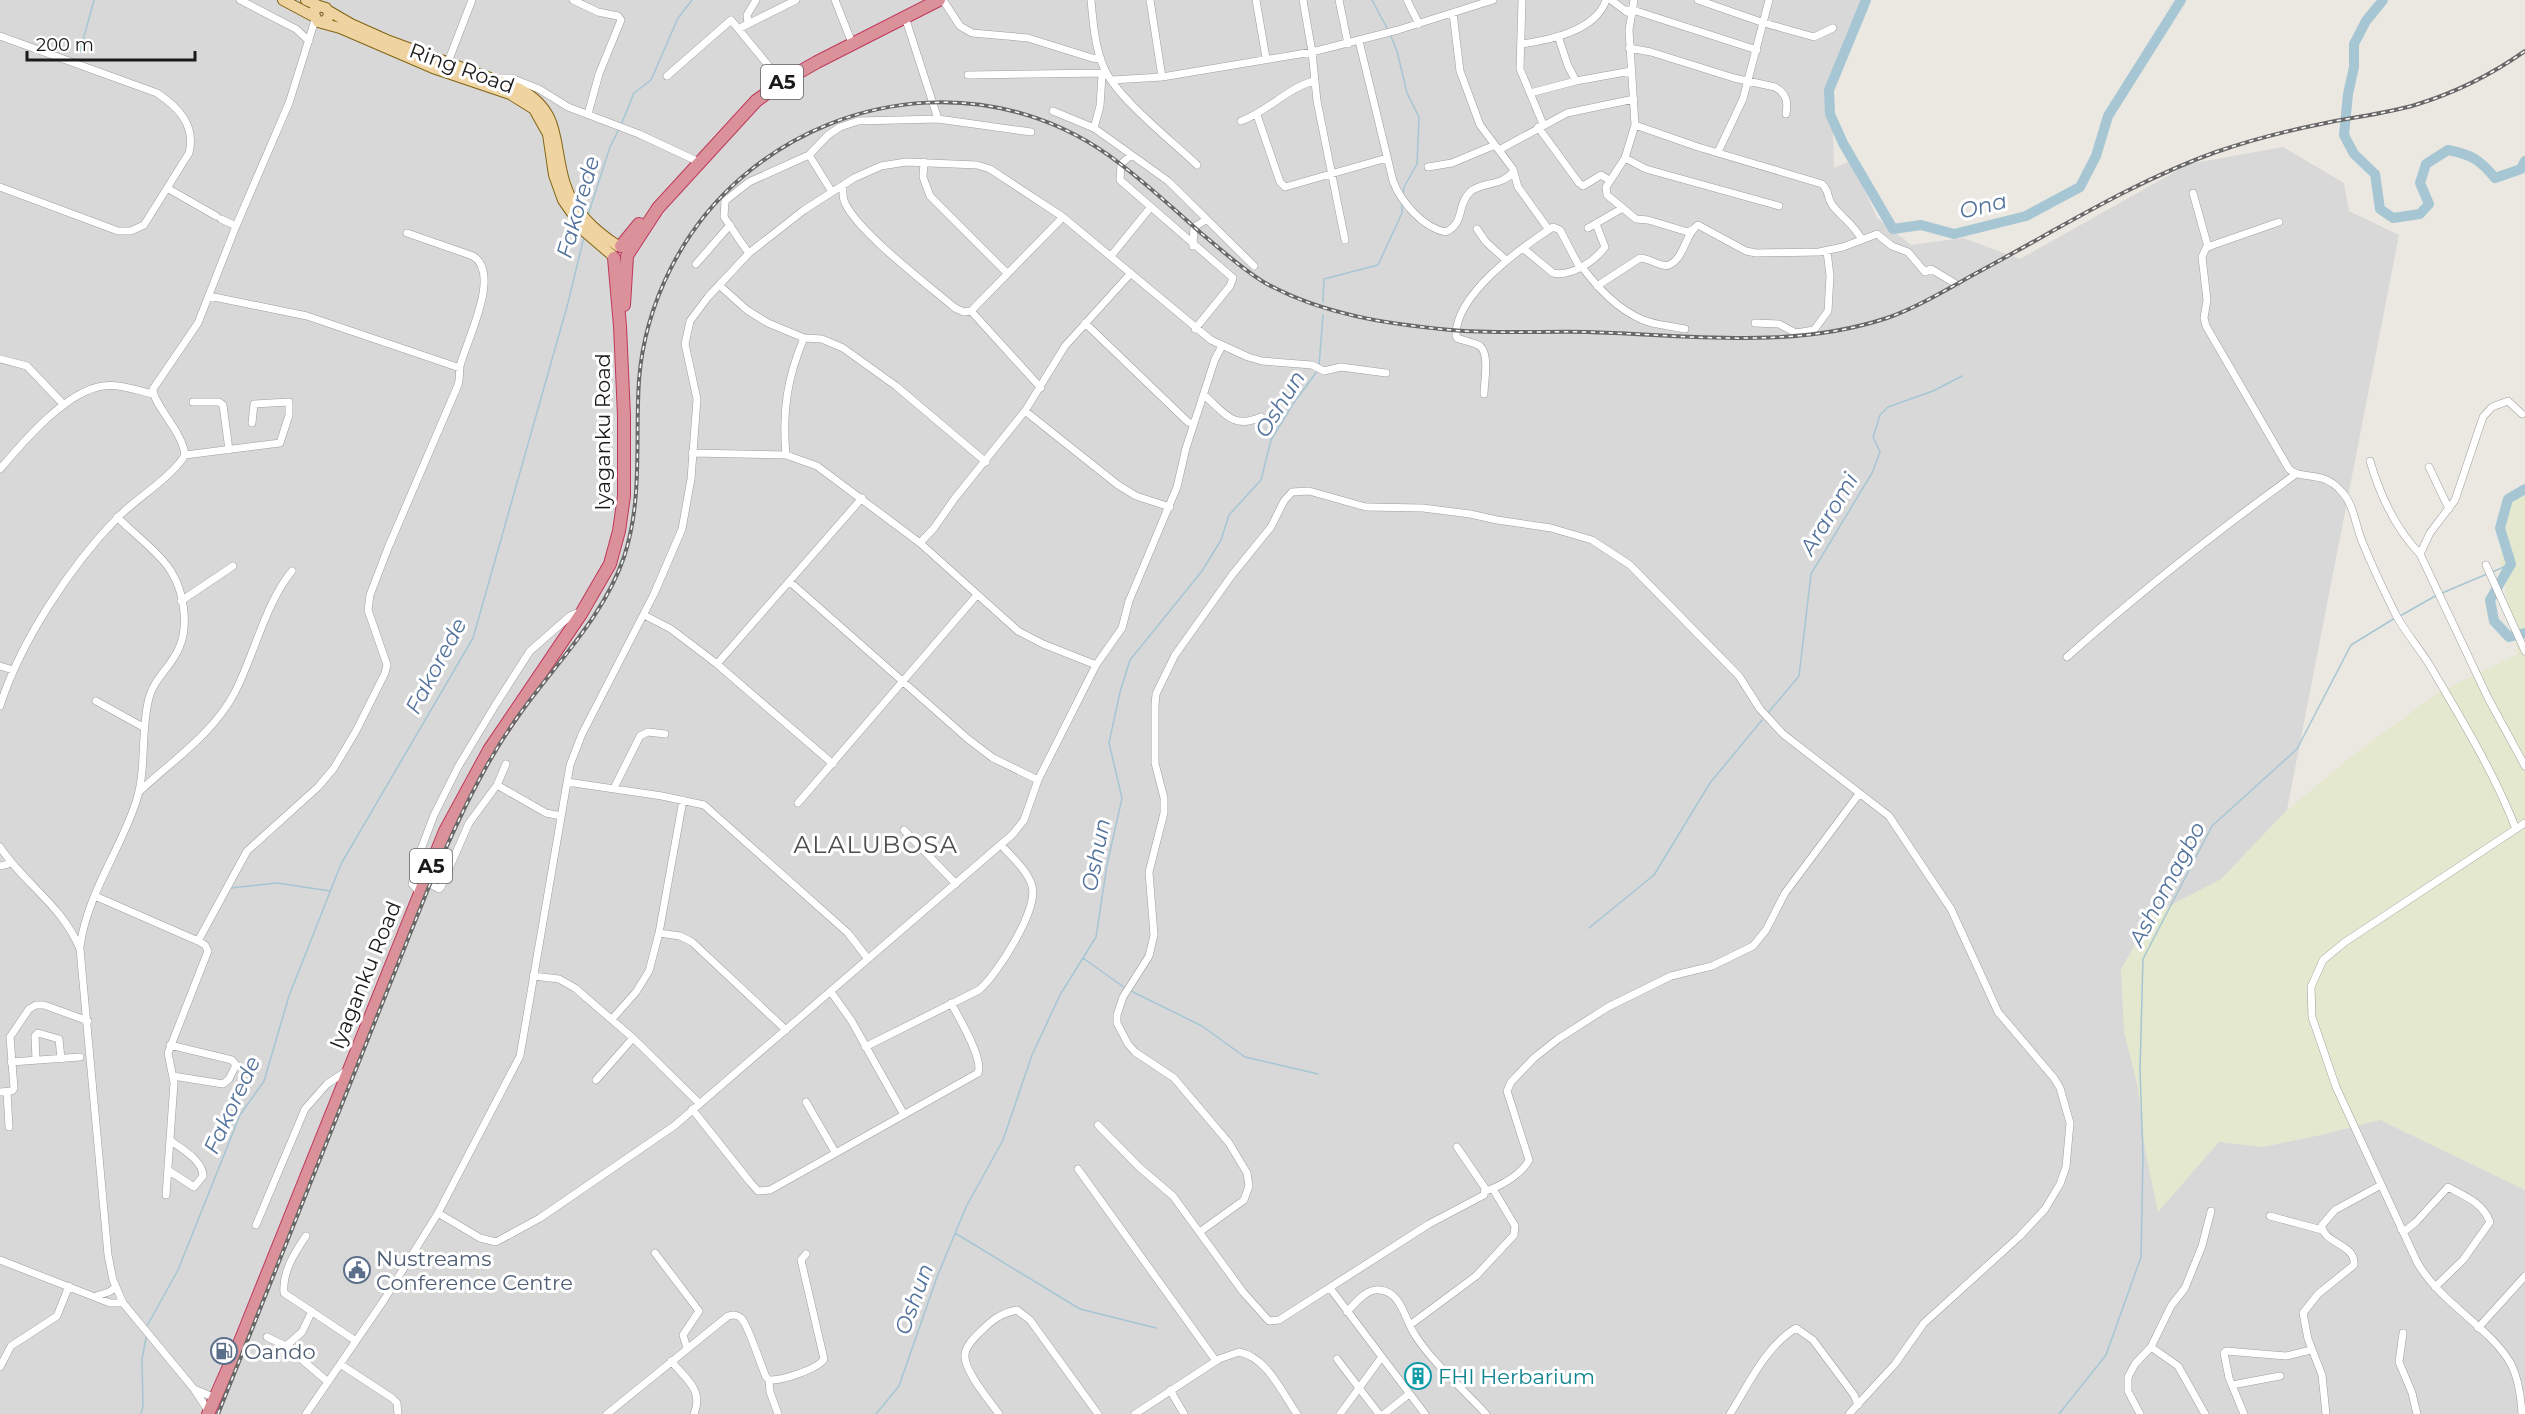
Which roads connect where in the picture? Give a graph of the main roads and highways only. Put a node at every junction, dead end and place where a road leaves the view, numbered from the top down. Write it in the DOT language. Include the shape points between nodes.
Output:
graph roads {
  1 [pos="283,0"];
  2 [pos="306,0"];
  3 [pos="941,0"];
  4 [pos="320,16"];
  5 [pos="620,252"];
  6 [pos="208,1413"];
  1 -- 4 [label="main road, Ring Road"];
  2 -- 4 [label="main road, Ring Road"];
  3 -- 5 [label="highway, A5" via="852,43 756,101"];
  4 -- 5 [label="main road, Ring Road" via="422,64 510,94 534,109 548,134 554,175 563,200 585,232"];
  4 -- 5 [label="main road, Ring Road" via="351,24 530,94 545,109 557,137 565,184 577,210"];
  5 -- 6 [label="highway, Iyaganku Road / A5" via="625,299 620,326 624,416 622,516 610,564 475,774 445,831"];
}
